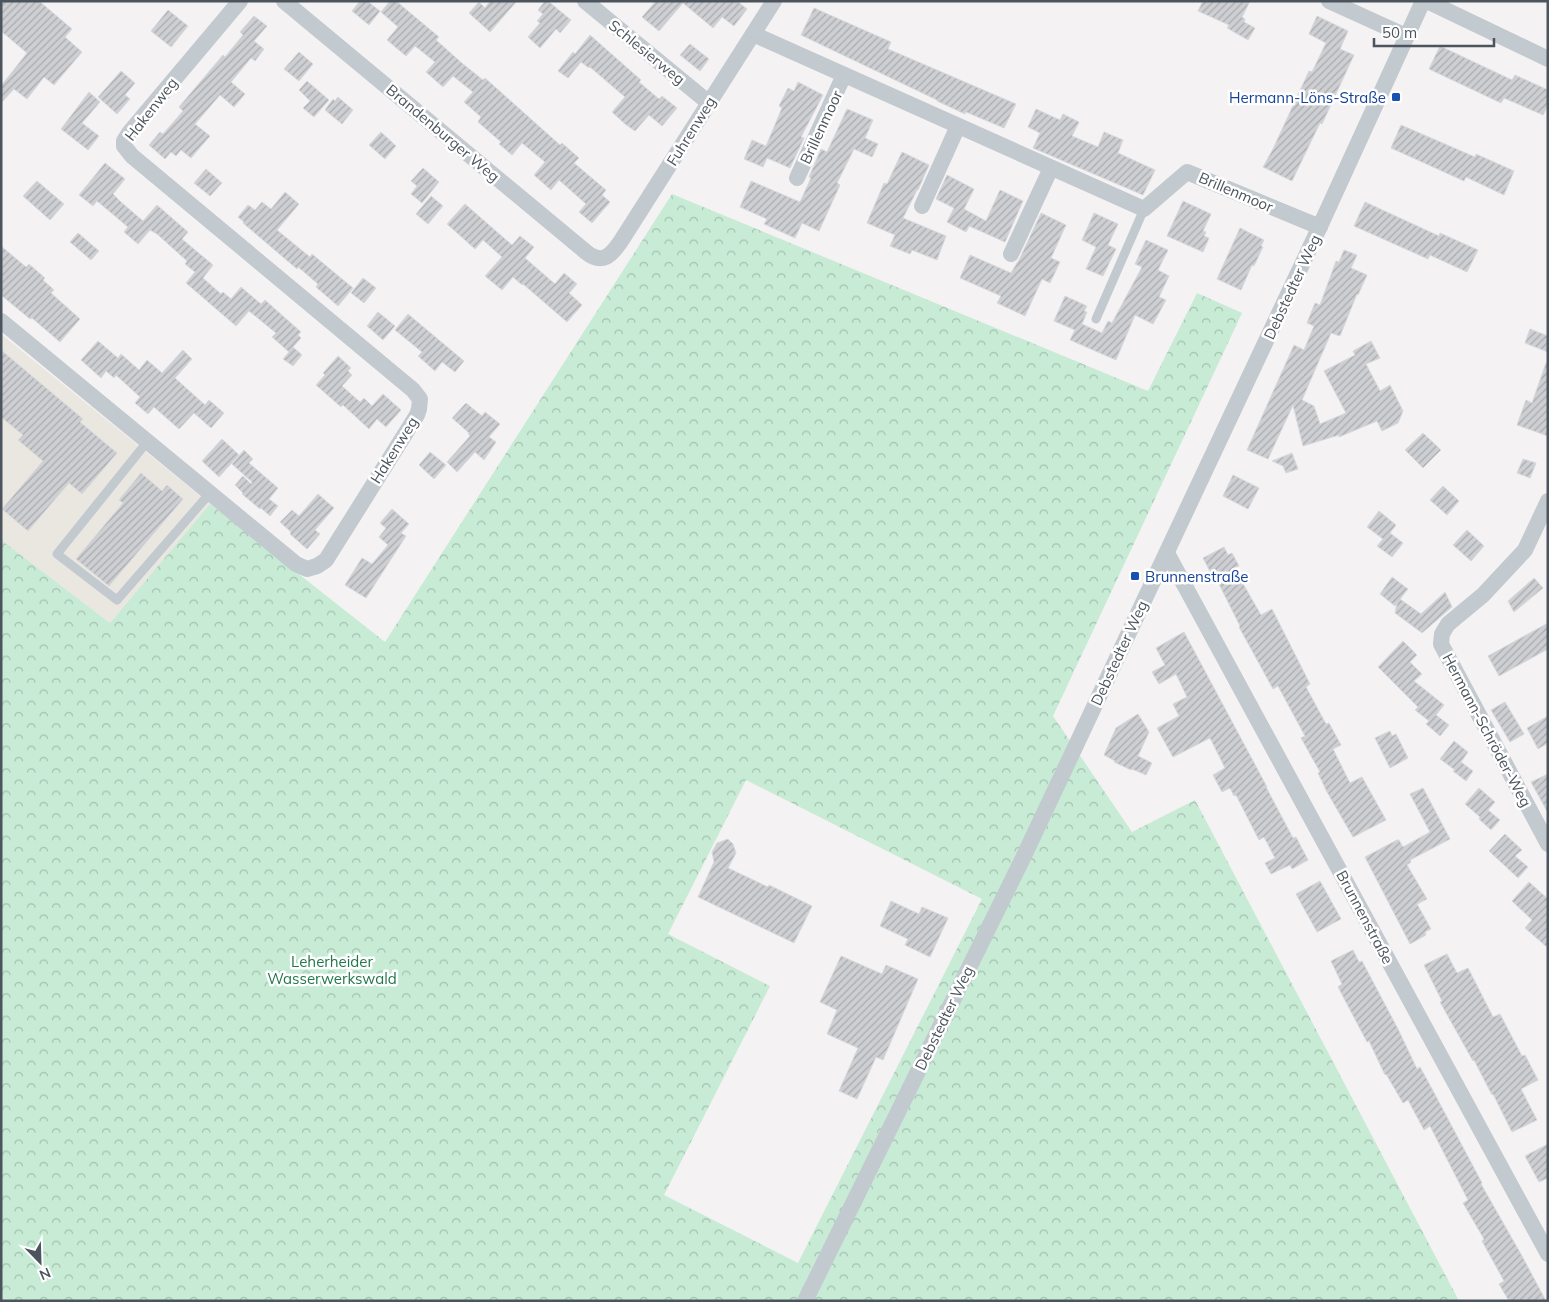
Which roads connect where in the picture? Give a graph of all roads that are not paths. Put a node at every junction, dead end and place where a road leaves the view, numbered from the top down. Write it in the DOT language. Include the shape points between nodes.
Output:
graph roads {
  1 [pos="240,1"];
  2 [pos="284,1"];
  3 [pos="585,1"];
  4 [pos="1329,1"];
  5 [pos="1425,1"];
  6 [pos="768,3"];
  7 [pos="753,34"];
  8 [pos="1406,36"];
  9 [pos="1548,59"];
  10 [pos="844,75"];
  11 [pos="709,103"];
  12 [pos="958,126"];
  13 [pos="1051,168"];
  14 [pos="797,178"];
  15 [pos="922,206"];
  16 [pos="1144,209"];
  17 [pos="1320,227"];
  18 [pos="1012,254"];
  19 [pos="605,258"];
  20 [pos="1096,319"];
  21 [pos="1,321"];
  22 [pos="147,442"];
  23 [pos="210,493"];
  24 [pos="1548,501"];
  25 [pos="1167,553"];
  26 [pos="1548,844"];
  27 [pos="1548,1254"];
  28 [pos="805,1301"];
  1 -- 23 [label="street, Hakenweg" via="129,133 124,146 413,390 420,404 326,560 317,566 307,569 296,564"];
  2 -- 19 [label="street, Brandenburger Weg" via="593,258"];
  3 -- 11 [label="street, Schlesierweg"];
  4 -- 8 [label="street"];
  5 -- 8 [label="street, Debstedter Weg"];
  5 -- 9 [label="street"];
  6 -- 7 [label="street, Fuhrenweg"];
  7 -- 10 [label="street, Brillenmoor"];
  7 -- 11 [label="street, Fuhrenweg"];
  8 -- 17 [label="street, Debstedter Weg"];
  10 -- 12 [label="street, Brillenmoor"];
  10 -- 14 [label="street, Brillenmoor"];
  11 -- 19 [label="street, Fuhrenweg" via="616,249"];
  12 -- 13 [label="street, Brillenmoor"];
  12 -- 15 [label="street"];
  13 -- 16 [label="street, Brillenmoor"];
  13 -- 18 [label="street"];
  16 -- 17 [label="street, Brillenmoor" via="1187,172"];
  16 -- 20 [label="lane"];
  17 -- 25 [label="street, Debstedter Weg"];
  21 -- 22 [label="street, Hakenweg"];
  22 -- 23 [label="street, Hakenweg"];
  22 -- 23 [label="lane" via="57,554 116,600"];
  24 -- 26 [label="street, Hermann-Schröder-Weg" via="1525,550 1483,595 1448,624 1441,644"];
  25 -- 27 [label="street, Brunnenstraße"];
  25 -- 28 [label="street, Debstedter Weg" via="1023,858"];
}
